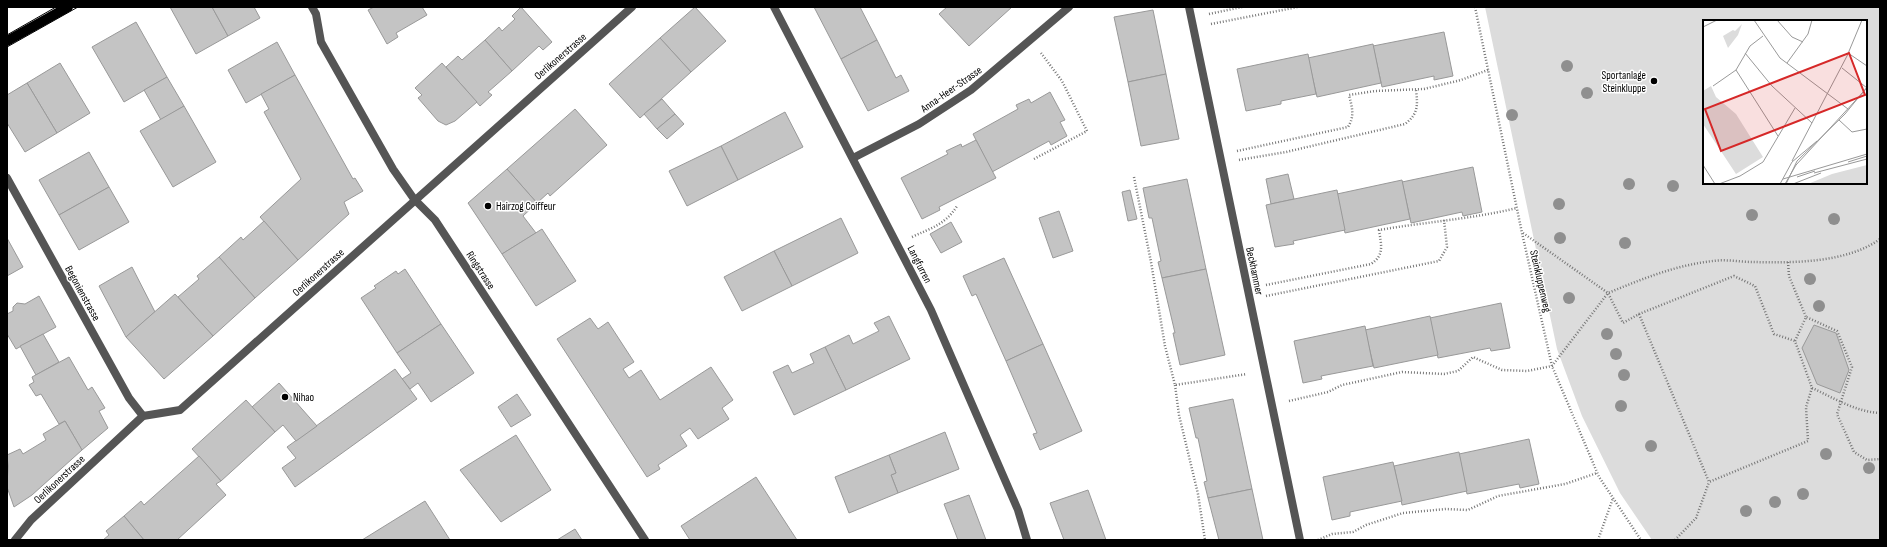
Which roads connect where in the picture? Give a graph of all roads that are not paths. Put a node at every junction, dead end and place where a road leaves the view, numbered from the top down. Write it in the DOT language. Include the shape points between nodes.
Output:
graph roads {
  1 [pos="68,7"];
  2 [pos="312,7"];
  3 [pos="632,7"];
  4 [pos="774,7"];
  5 [pos="1069,7"];
  6 [pos="1189,7"];
  7 [pos="7,41"];
  8 [pos="853,158"];
  9 [pos="7,178"];
  10 [pos="414,199"];
  11 [pos="143,416"];
  12 [pos="15,540"];
  13 [pos="645,540"];
  14 [pos="1027,540"];
  15 [pos="1300,540"];
  1 -- 7 [label="main road"];
  2 -- 10 [label="street, Ringstrasse" via="316,14 321,42 393,170"];
  3 -- 10 [label="street, Oerlikonerstrasse"];
  4 -- 8 [label="street, Langfurren"];
  5 -- 8 [label="street, Anna-Heer-Strasse" via="972,90 919,124"];
  6 -- 15 [label="street, Beckhammer"];
  8 -- 14 [label="street, Langfurren" via="931,310 1018,510"];
  9 -- 11 [label="street, Begonienstrasse" via="129,398"];
  10 -- 11 [label="street, Oerlikonerstrasse" via="180,410"];
  10 -- 13 [label="street, Ringstrasse" via="435,220"];
  11 -- 12 [label="street, Oerlikonerstrasse" via="31,520"];
}
